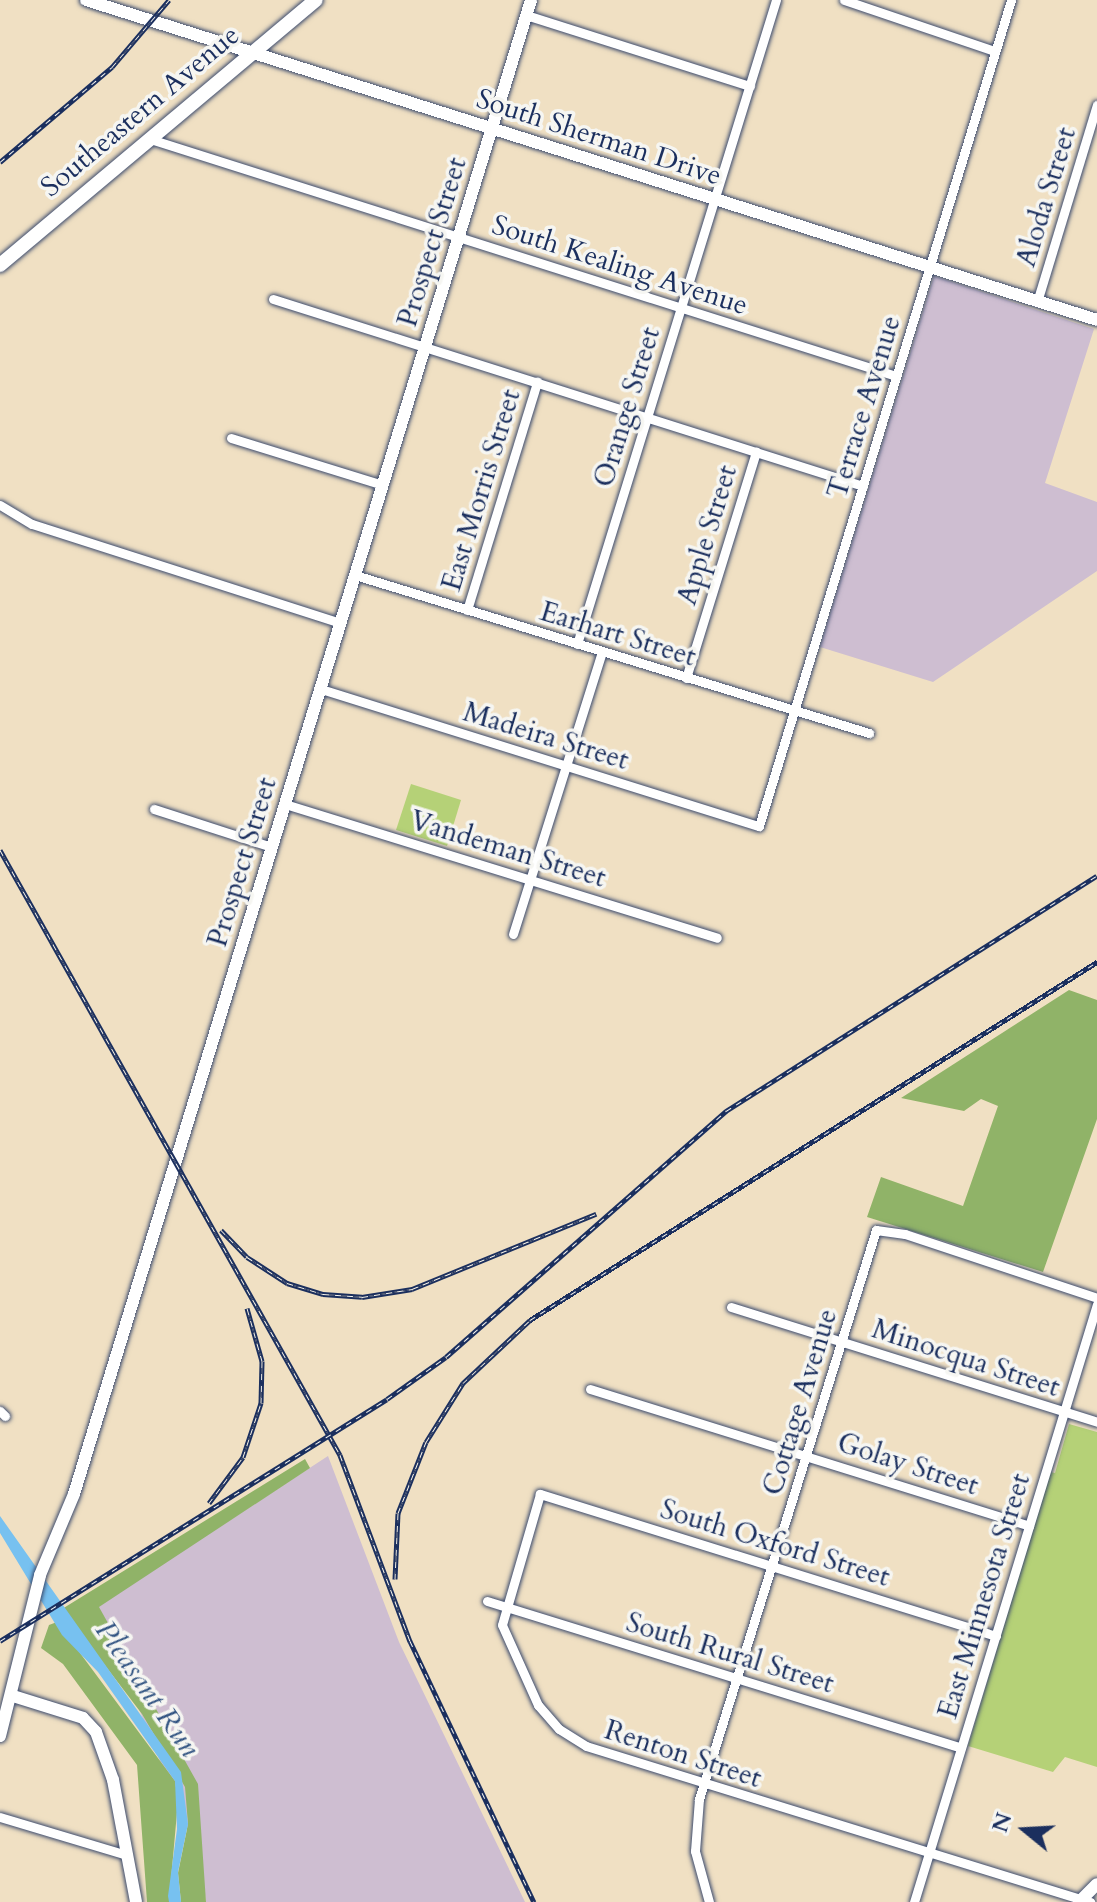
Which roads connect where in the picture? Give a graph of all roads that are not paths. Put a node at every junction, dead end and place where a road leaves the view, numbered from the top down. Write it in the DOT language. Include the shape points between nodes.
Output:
graph roads {
  1 [pos="86,0"];
  2 [pos="316,0"];
  3 [pos="531,0"];
  4 [pos="776,0"];
  5 [pos="844,0"];
  6 [pos="1011,0"];
  7 [pos="526,15"];
  8 [pos="995,51"];
  9 [pos="250,52"];
  10 [pos="750,86"];
  11 [pos="1097,105"];
  12 [pos="493,128"];
  13 [pos="147,138"];
  14 [pos="715,200"];
  15 [pos="459,238"];
  16 [pos="0,265"];
  17 [pos="929,268"];
  18 [pos="273,299"];
  19 [pos="1037,302"];
  20 [pos="681,308"];
  21 [pos="1097,320"];
  22 [pos="425,347"];
  23 [pos="896,376"];
  24 [pos="537,382"];
  25 [pos="648,417"];
  26 [pos="231,438"];
  27 [pos="756,452"];
  28 [pos="383,485"];
  29 [pos="863,486"];
  30 [pos="0,505"];
  31 [pos="355,575"];
  32 [pos="467,610"];
  33 [pos="341,623"];
  34 [pos="577,644"];
  35 [pos="602,652"];
  36 [pos="686,678"];
  37 [pos="321,689"];
  38 [pos="795,711"];
  39 [pos="869,733"];
  40 [pos="566,765"];
  41 [pos="285,804"];
  42 [pos="154,809"];
  43 [pos="759,826"];
  44 [pos="272,847"];
  45 [pos="529,879"];
  46 [pos="513,934"];
  47 [pos="717,938"];
  48 [pos="1097,1301"];
  49 [pos="731,1307"];
  50 [pos="842,1341"];
  51 [pos="590,1389"];
  52 [pos="1064,1412"];
  53 [pos="1097,1422"];
  54 [pos="808,1456"];
  55 [pos="1029,1526"];
  56 [pos="772,1565"];
  57 [pos="487,1601"];
  58 [pos="506,1607"];
  59 [pos="996,1636"];
  60 [pos="738,1678"];
  61 [pos="13,1696"];
  62 [pos="0,1736"];
  63 [pos="961,1748"];
  64 [pos="704,1784"];
  65 [pos="0,1817"];
  66 [pos="928,1854"];
  67 [pos="127,1855"];
  68 [pos="1097,1884"];
  69 [pos="1084,1901"];
  70 [pos="136,1902"];
  71 [pos="709,1902"];
  72 [pos="914,1902"];
  1 -- 9 [label="main road, South Sherman Drive"];
  2 -- 9 [label="main road, Southeastern Avenue"];
  3 -- 7 [label="main road, Prospect Street"];
  4 -- 10 [label="street, Orange Street"];
  5 -- 8 [label="street"];
  6 -- 8 [label="street, Terrace Avenue"];
  7 -- 10 [label="street"];
  7 -- 12 [label="main road, Prospect Street"];
  8 -- 17 [label="street, Terrace Avenue"];
  9 -- 12 [label="main road, South Sherman Drive"];
  9 -- 13 [label="main road, Southeastern Avenue"];
  10 -- 14 [label="street, Orange Street"];
  11 -- 19 [label="street, Aloda Street"];
  12 -- 14 [label="main road, South Sherman Drive"];
  12 -- 15 [label="main road, Prospect Street"];
  13 -- 15 [label="street, South Kealing Avenue"];
  13 -- 16 [label="main road, Southeastern Avenue"];
  14 -- 17 [label="main road, South Sherman Drive"];
  14 -- 20 [label="street, Orange Street"];
  15 -- 20 [label="street, South Kealing Avenue"];
  15 -- 22 [label="main road, Prospect Street"];
  17 -- 19 [label="main road, South Sherman Drive"];
  17 -- 23 [label="street, Terrace Avenue"];
  18 -- 22 [label="street"];
  19 -- 21 [label="main road, South Sherman Drive"];
  20 -- 23 [label="street, South Kealing Avenue"];
  20 -- 25 [label="street, Orange Street"];
  22 -- 24 [label="street"];
  22 -- 28 [label="main road, Prospect Street"];
  23 -- 29 [label="street, Terrace Avenue"];
  24 -- 25 [label="street"];
  24 -- 32 [label="street, East Morris Street"];
  25 -- 27 [label="street"];
  25 -- 34 [label="street, Orange Street"];
  26 -- 28 [label="street"];
  27 -- 29 [label="street"];
  27 -- 36 [label="street, Apple Street"];
  28 -- 31 [label="main road, Prospect Street"];
  29 -- 38 [label="street, Terrace Avenue"];
  30 -- 33 [label="street" via="32,524"];
  31 -- 32 [label="street, Earhart Street"];
  31 -- 33 [label="main road, Prospect Street"];
  32 -- 34 [label="street, Earhart Street"];
  33 -- 37 [label="main road, Prospect Street"];
  34 -- 35 [label="street, Earhart Street"];
  35 -- 36 [label="street, Earhart Street"];
  35 -- 40 [label="street"];
  36 -- 38 [label="street, Earhart Street"];
  37 -- 40 [label="street, Madeira Street"];
  37 -- 41 [label="main road, Prospect Street"];
  38 -- 39 [label="street, Earhart Street"];
  38 -- 43 [label="street, Terrace Avenue"];
  40 -- 43 [label="street, Madeira Street"];
  40 -- 45 [label="street"];
  41 -- 44 [label="main road, Prospect Street"];
  41 -- 45 [label="street, Vandeman Street"];
  42 -- 44 [label="street"];
  44 -- 61 [label="main road, Prospect Street" via="74,1494 32,1600"];
  45 -- 46 [label="street"];
  45 -- 47 [label="street, Vandeman Street"];
  48 -- 50 [label="street, Cottage Avenue" via="905,1234 876,1230"];
  48 -- 52 [label="street, East Minnesota Street"];
  49 -- 50 [label="street, Minocqua Street"];
  50 -- 52 [label="street, Minocqua Street"];
  50 -- 54 [label="street, Cottage Avenue"];
  51 -- 54 [label="street, Golay Street"];
  52 -- 53 [label="street, Minocqua Street"];
  52 -- 55 [label="street, East Minnesota Street"];
  54 -- 55 [label="street, Golay Street"];
  54 -- 56 [label="street, Cottage Avenue"];
  55 -- 59 [label="street, East Minnesota Street"];
  56 -- 58 [label="street, South Oxford Street" via="540,1494"];
  56 -- 59 [label="street, South Oxford Street"];
  56 -- 60 [label="street, Cottage Avenue"];
  57 -- 58 [label="street, South Rural Street"];
  58 -- 60 [label="street, South Rural Street"];
  58 -- 64 [label="street, Renton Street" via="505,1639 533,1696 559,1729 592,1749"];
  59 -- 63 [label="street, East Minnesota Street"];
  60 -- 63 [label="street, South Rural Street"];
  60 -- 64 [label="street, Cottage Avenue"];
  61 -- 62 [label="main road, Prospect Street"];
  61 -- 67 [label="main road" via="90,1722 111,1771"];
  63 -- 66 [label="street, East Minnesota Street"];
  64 -- 66 [label="street, Renton Street"];
  64 -- 71 [label="street, Cottage Avenue" via="695,1851"];
  65 -- 67 [label="street"];
  66 -- 69 [label="street, Renton Street"];
  66 -- 72 [label="street, East Minnesota Street"];
  67 -- 70 [label="main road"];
  68 -- 69 [label="main road"];
}
